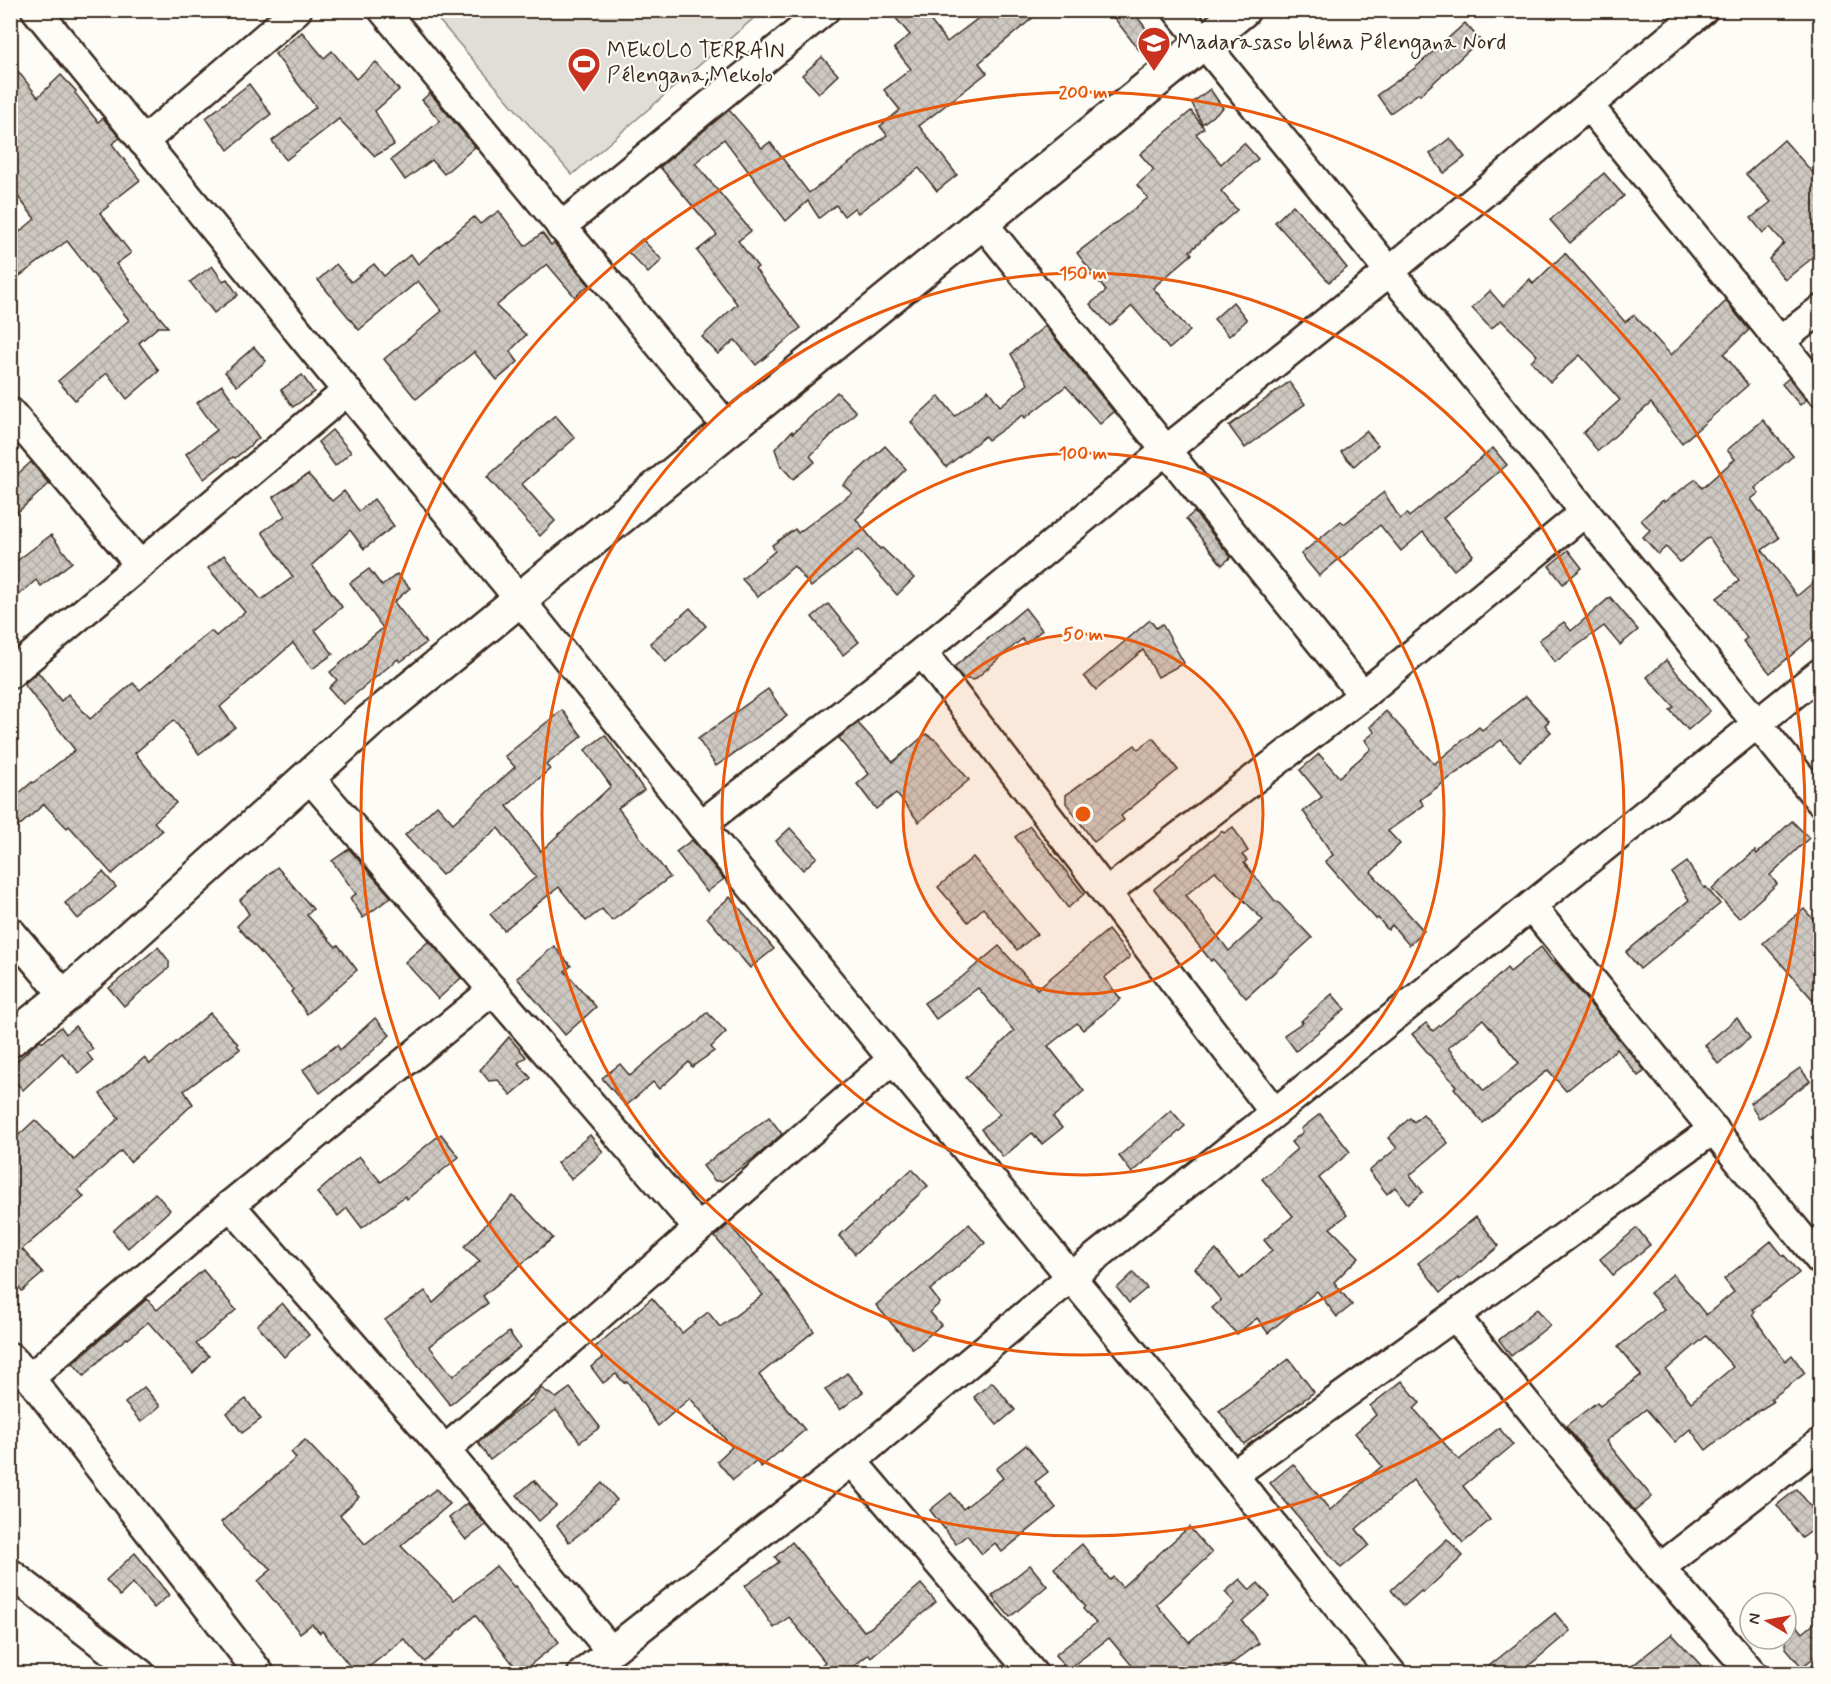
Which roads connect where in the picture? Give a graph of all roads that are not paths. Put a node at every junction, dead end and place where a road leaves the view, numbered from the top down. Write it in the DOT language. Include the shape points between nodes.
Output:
graph roads {
  1 [pos="36,10"];
  2 [pos="297,10"];
  3 [pos="383,10"];
  4 [pos="1177,10"];
  5 [pos="1243,10"];
  6 [pos="1703,10"];
  7 [pos="814,14"];
  8 [pos="1204,43"];
  9 [pos="1589,106"];
  10 [pos="143,142"];
  11 [pos="982,222"];
  12 [pos="561,227"];
  13 [pos="1389,272"];
  14 [pos="1821,310"];
  15 [pos="1780,341"];
  16 [pos="347,391"];
  17 [pos="1821,391"];
  18 [pos="10,412"];
  19 [pos="729,429"];
  20 [pos="1165,451"];
  21 [pos="1585,512"];
  22 [pos="140,565"];
  23 [pos="520,600"];
  24 [pos="922,652"];
  25 [pos="1821,673"];
  26 [pos="10,674"];
  27 [pos="1364,695"];
  28 [pos="1758,724"];
  29 [pos="309,777"];
  30 [pos="1821,801"];
  31 [pos="701,825"];
  32 [pos="1106,892"];
  33 [pos="1531,906"];
  34 [pos="10,931"];
  35 [pos="493,990"];
  36 [pos="65,996"];
  37 [pos="10,1040"];
  38 [pos="893,1059"];
  39 [pos="1275,1112"];
  40 [pos="1714,1129"];
  41 [pos="230,1205"];
  42 [pos="698,1228"];
  43 [pos="1821,1260"];
  44 [pos="1071,1277"];
  45 [pos="1455,1316"];
  46 [pos="10,1357"];
  47 [pos="30,1378"];
  48 [pos="1821,1443"];
  49 [pos="445,1450"];
  50 [pos="852,1461"];
  51 [pos="1233,1475"];
  52 [pos="1660,1568"];
  53 [pos="10,1573"];
  54 [pos="610,1650"];
  55 [pos="1024,1670"];
  56 [pos="141,1674"];
  57 [pos="260,1674"];
  58 [pos="582,1674"];
  59 [pos="1392,1674"];
  60 [pos="1753,1674"];
  1 -- 10 [label="street"];
  2 -- 10 [label="street"];
  3 -- 12 [label="street"];
  4 -- 8 [label="street"];
  5 -- 8 [label="street"];
  6 -- 9 [label="street"];
  7 -- 12 [label="street"];
  8 -- 11 [label="street"];
  8 -- 13 [label="street"];
  9 -- 13 [label="street"];
  9 -- 15 [label="street"];
  10 -- 16 [label="street"];
  11 -- 19 [label="street"];
  11 -- 20 [label="street"];
  12 -- 19 [label="street"];
  13 -- 20 [label="street"];
  13 -- 21 [label="street"];
  14 -- 15 [label="street"];
  15 -- 17 [label="street"];
  16 -- 22 [label="street"];
  16 -- 23 [label="street"];
  18 -- 22 [label="street"];
  19 -- 23 [label="street"];
  20 -- 24 [label="street"];
  20 -- 27 [label="street"];
  21 -- 27 [label="street"];
  21 -- 28 [label="street"];
  22 -- 26 [label="street"];
  23 -- 29 [label="street"];
  23 -- 31 [label="street"];
  24 -- 31 [label="street"];
  24 -- 32 [label="street"];
  25 -- 28 [label="street"];
  27 -- 32 [label="street"];
  28 -- 30 [label="street"];
  28 -- 33 [label="street"];
  29 -- 35 [label="street"];
  29 -- 36 [label="street"];
  31 -- 38 [label="street"];
  32 -- 39 [label="street"];
  33 -- 39 [label="street"];
  33 -- 40 [label="street"];
  34 -- 36 [label="street"];
  35 -- 41 [label="street"];
  35 -- 42 [label="street"];
  36 -- 37 [label="street"];
  38 -- 42 [label="street"];
  38 -- 44 [label="street"];
  39 -- 44 [label="street"];
  40 -- 43 [label="street"];
  40 -- 45 [label="street"];
  41 -- 47 [label="street"];
  41 -- 49 [label="street"];
  42 -- 49 [label="street"];
  44 -- 50 [label="street"];
  44 -- 51 [label="street"];
  45 -- 51 [label="street"];
  45 -- 52 [label="street"];
  46 -- 47 [label="street"];
  47 -- 57 [label="street"];
  48 -- 52 [label="street"];
  49 -- 54 [label="street"];
  50 -- 54 [label="street"];
  50 -- 55 [label="street"];
  51 -- 59 [label="street"];
  52 -- 60 [label="street"];
  53 -- 56 [label="street"];
  54 -- 58 [label="street"];
}
